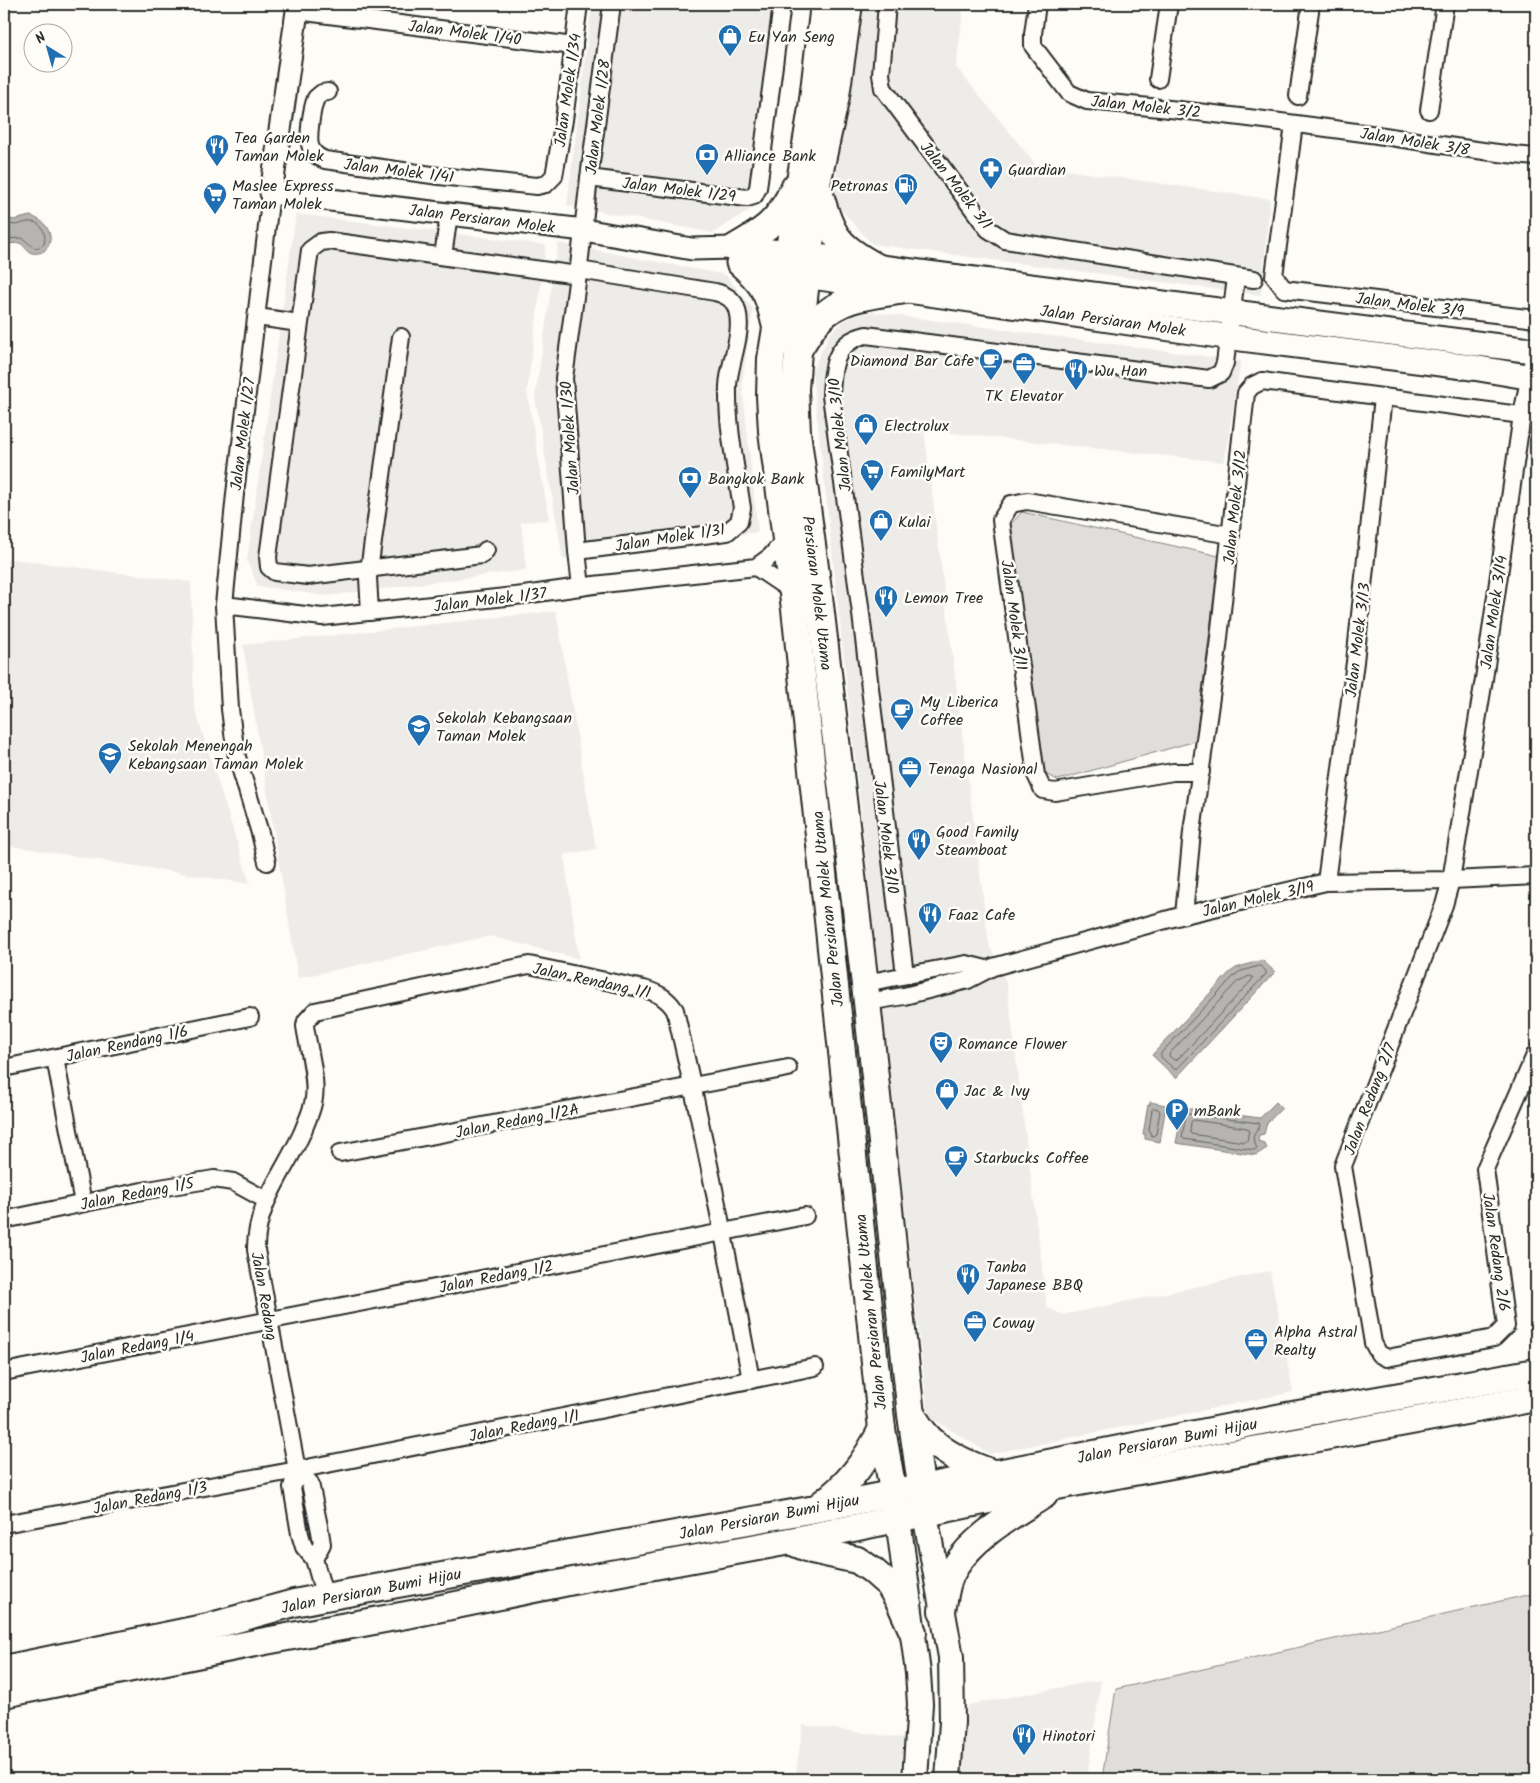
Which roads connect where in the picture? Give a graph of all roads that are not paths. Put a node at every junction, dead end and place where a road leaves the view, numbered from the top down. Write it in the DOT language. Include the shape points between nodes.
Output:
graph roads {
  1 [pos="579,4"];
  2 [pos="612,4"];
  3 [pos="782,4"];
  4 [pos="824,4"];
  5 [pos="849,4"];
  6 [pos="887,4"];
  7 [pos="1037,4"];
  8 [pos="1169,4"];
  9 [pos="1312,4"];
  10 [pos="1445,4"];
  11 [pos="298,7"];
  12 [pos="574,46"];
  13 [pos="1158,78"];
  14 [pos="328,92"];
  15 [pos="1298,96"];
  16 [pos="1429,110"];
  17 [pos="1294,124"];
  18 [pos="1536,157"];
  19 [pos="554,176"];
  20 [pos="589,178"];
  21 [pos="809,180"];
  22 [pos="271,193"];
  23 [pos="449,214"];
  24 [pos="584,230"];
  25 [pos="444,256"];
  26 [pos="737,256"];
  27 [pos="798,264"];
  28 [pos="877,267"];
  29 [pos="579,272"];
  30 [pos="1236,278"];
  31 [pos="1254,279"];
  32 [pos="905,290"];
  33 [pos="1232,312"];
  34 [pos="257,317"];
  35 [pos="1536,319"];
  36 [pos="299,323"];
  37 [pos="776,326"];
  38 [pos="401,337"];
  39 [pos="1229,337"];
  40 [pos="1536,349"];
  41 [pos="798,351"];
  42 [pos="1532,378"];
  43 [pos="1383,397"];
  44 [pos="1529,416"];
  45 [pos="1231,535"];
  46 [pos="786,538"];
  47 [pos="486,550"];
  48 [pos="577,551"];
  49 [pos="756,567"];
  50 [pos="369,569"];
  51 [pos="581,587"];
  52 [pos="793,592"];
  53 [pos="224,605"];
  54 [pos="370,612"];
  55 [pos="1201,772"];
  56 [pos="267,862"];
  57 [pos="1536,876"];
  58 [pos="1451,880"];
  59 [pos="1326,882"];
  60 [pos="1184,915"];
  61 [pos="986,969"];
  62 [pos="905,975"];
  63 [pos="866,993"];
  64 [pos="310,1016"];
  65 [pos="250,1017"];
  66 [pos="1536,1053"];
  67 [pos="55,1058"];
  68 [pos="4,1068"];
  69 [pos="788,1068"];
  70 [pos="694,1087"];
  71 [pos="340,1153"];
  72 [pos="266,1200"];
  73 [pos="83,1204"];
  74 [pos="805,1216"];
  75 [pos="4,1220"];
  76 [pos="724,1232"];
  77 [pos="270,1320"];
  78 [pos="1379,1354"];
  79 [pos="815,1368"];
  80 [pos="4,1372"];
  81 [pos="1536,1372"];
  82 [pos="751,1380"];
  83 [pos="1453,1386"];
  84 [pos="1536,1398"];
  85 [pos="1456,1413"];
  86 [pos="911,1415"];
  87 [pos="882,1430"];
  88 [pos="297,1470"];
  89 [pos="996,1474"];
  90 [pos="1057,1486"];
  91 [pos="922,1488"];
  92 [pos="893,1492"];
  93 [pos="815,1509"];
  94 [pos="925,1514"];
  95 [pos="898,1519"];
  96 [pos="4,1524"];
  97 [pos="790,1541"];
  98 [pos="325,1597"];
  99 [pos="942,1611"];
  100 [pos="417,1613"];
  101 [pos="913,1632"];
  102 [pos="260,1642"];
  103 [pos="4,1669"];
  104 [pos="4,1694"];
  105 [pos="915,1779"];
  106 [pos="948,1779"];
  1 -- 12 [label="street, Jalan Molek 1/34"];
  2 -- 20 [label="street, Jalan Molek 1/28"];
  3 -- 20 [label="street, Jalan Molek 1/29" via="758,188 754,196 747,198"];
  4 -- 21 [label="main road" via="812,108"];
  5 -- 21 [label="main road" via="836,96"];
  6 -- 30 [label="street, Jalan Molek 3/1" via="881,74 883,88 988,229 1005,240"];
  7 -- 17 [label="street, Jalan Molek 3/2" via="1034,46 1069,93 1087,100"];
  8 -- 13 [label="street"];
  9 -- 15 [label="street"];
  10 -- 16 [label="street"];
  11 -- 12 [label="street, Jalan Molek 1/40"];
  11 -- 22 [label="street, Jalan Molek 1/27"];
  12 -- 19 [label="street, Jalan Molek 1/34"];
  14 -- 19 [label="street, Jalan Molek 1/41" via="316,98 309,139 311,150 325,160 538,186 546,184"];
  17 -- 18 [label="street, Jalan Molek 3/8"];
  17 -- 35 [label="street, Jalan Molek 3/9" via="1274,276 1284,288"];
  20 -- 24 [label="street, Jalan Molek 1/28"];
  21 -- 26 [label="main road" via="779,216"];
  21 -- 27 [label="main road, Persiaran Molek Utama"];
  21 -- 28 [label="main road" via="841,243"];
  22 -- 23 [label="street, Jalan Persiaran Molek"];
  22 -- 34 [label="street, Jalan Molek 1/27"];
  23 -- 24 [label="street, Jalan Persiaran Molek"];
  23 -- 25 [label="street"];
  24 -- 26 [label="street, Jalan Persiaran Molek"];
  24 -- 29 [label="street, Jalan Molek 1/30"];
  25 -- 29 [label="street"];
  25 -- 36 [label="street" via="335,241 321,242 308,255"];
  26 -- 27 [label="street, Jalan Persiaran Molek"];
  26 -- 37 [label="main road" via="765,289"];
  27 -- 28 [label="main road, Jalan Persiaran Molek"];
  27 -- 32 [label="main road, Jalan Persiaran Molek"];
  27 -- 37 [label="main road, Persiaran Molek Utama"];
  27 -- 41 [label="main road, Persiaran Molek Utama"];
  28 -- 33 [label="main road, Jalan Persiaran Molek"];
  29 -- 48 [label="street, Jalan Molek 1/30" via="564,378"];
  29 -- 48 [label="street, Jalan Molek 1/31" via="715,292 726,295 733,302 738,311 738,330 728,384 728,414 742,508 739,522 727,532"];
  30 -- 31 [label="street, Jalan Molek 3/1"];
  30 -- 33 [label="street, Jalan Molek 3/10"];
  32 -- 39 [label="main road, Jalan Persiaran Molek"];
  32 -- 41 [label="main road" via="864,296 838,305 818,321"];
  33 -- 39 [label="street, Jalan Molek 3/10"];
  33 -- 40 [label="main road, Jalan Persiaran Molek"];
  34 -- 36 [label="street"];
  34 -- 53 [label="street, Jalan Molek 1/27"];
  36 -- 50 [label="street" via="269,567 274,572 304,576"];
  37 -- 46 [label="main road, Jalan Persiaran Molek Utama" via="770,396"];
  38 -- 50 [label="street"];
  39 -- 42 [label="main road, Jalan Persiaran Molek"];
  39 -- 62 [label="street, Jalan Molek 3/10" via="1221,372 1209,378 866,334 842,347 836,358 831,396"];
  40 -- 42 [label="street, Jalan Molek 3/14"];
  41 -- 63 [label="main road, Persiaran Molek Utama" via="795,389 797,432"];
  42 -- 44 [label="street, Jalan Molek 3/14"];
  43 -- 44 [label="street, Jalan Molek 3/12"];
  43 -- 45 [label="street, Jalan Molek 3/12" via="1262,381 1252,386 1246,393"];
  43 -- 59 [label="street, Jalan Molek 3/13"];
  44 -- 58 [label="street, Jalan Molek 3/14"];
  45 -- 55 [label="street, Jalan Molek 3/12"];
  45 -- 55 [label="street, Jalan Molek 3/11" via="1027,502 1011,504 1001,520 1036,775 1043,790 1055,792 1174,772"];
  46 -- 49 [label="street" via="771,556"];
  46 -- 52 [label="main road, Jalan Persiaran Molek Utama"];
  47 -- 50 [label="street" via="482,555"];
  48 -- 51 [label="street, Jalan Molek 1/30"];
  49 -- 51 [label="street, Jalan Molek 1/37"];
  49 -- 52 [label="street"];
  50 -- 54 [label="street"];
  51 -- 54 [label="street, Jalan Molek 1/37"];
  52 -- 87 [label="main road, Jalan Persiaran Molek Utama"];
  53 -- 54 [label="street, Jalan Molek 1/37" via="313,617"];
  53 -- 56 [label="street, Jalan Molek 1/27" via="237,757"];
  55 -- 60 [label="street, Jalan Molek 3/12"];
  57 -- 58 [label="street, Jalan Molek 3/19"];
  58 -- 59 [label="street, Jalan Molek 3/19"];
  58 -- 78 [label="street, Jalan Redang 2/7" via="1343,1166 1373,1343"];
  59 -- 60 [label="street, Jalan Molek 3/19"];
  60 -- 61 [label="street, Jalan Molek 3/19"];
  61 -- 62 [label="street, Jalan Molek 3/19" via="966,964"];
  61 -- 63 [label="street, Jalan Molek 3/19" via="968,980 904,996"];
  62 -- 63 [label="street, Jalan Molek 3/19"];
  63 -- 86 [label="main road, Jalan Persiaran Molek Utama"];
  64 -- 70 [label="street, Jalan Rendang 1/1" via="322,1009 529,965 656,992 669,1001 675,1010"];
  64 -- 72 [label="street, Jalan Redang" via="305,1026 315,1087 314,1100 290,1159"];
  65 -- 67 [label="street, Jalan Rendang 1/6"];
  66 -- 78 [label="street, Jalan Redang 2/6" via="1486,1169 1506,1326 1494,1338 1387,1358"];
  67 -- 68 [label="street, Jalan Rendang 1/6"];
  67 -- 73 [label="street"];
  69 -- 70 [label="street"];
  70 -- 71 [label="street, Jalan Redang 1/2A"];
  70 -- 76 [label="street"];
  72 -- 73 [label="street, Jalan Redang 1/5" via="233,1182 214,1179"];
  72 -- 77 [label="street, Jalan Redang" via="257,1228 256,1250"];
  73 -- 75 [label="street, Jalan Redang 1/5"];
  74 -- 76 [label="street"];
  76 -- 77 [label="street, Jalan Redang 1/2"];
  76 -- 82 [label="street"];
  77 -- 80 [label="street, Jalan Redang 1/4"];
  77 -- 88 [label="street, Jalan Redang"];
  79 -- 82 [label="street, Jalan Redang 1/1"];
  81 -- 83 [label="main road, Jalan Persiaran Bumi Hijau"];
  82 -- 88 [label="street, Jalan Redang 1/1"];
  83 -- 85 [label="main road"];
  83 -- 89 [label="main road, Jalan Persiaran Bumi Hijau"];
  84 -- 85 [label="main road, Jalan Persiaran Bumi Hijau"];
  85 -- 90 [label="main road, Jalan Persiaran Bumi Hijau"];
  86 -- 89 [label="main road" via="936,1445 974,1467"];
  86 -- 91 [label="main road, Jalan Persiaran Molek Utama"];
  87 -- 92 [label="main road, Jalan Persiaran Molek Utama"];
  87 -- 93 [label="main road" via="857,1472 837,1493"];
  88 -- 96 [label="street, Jalan Redang 1/3"];
  88 -- 98 [label="street, Jalan Redang" via="310,1483 322,1544 314,1559"];
  89 -- 91 [label="main road, Jalan Persiaran Bumi Hijau"];
  90 -- 94 [label="main road, Jalan Persiaran Bumi Hijau"];
  90 -- 99 [label="main road" via="984,1536 965,1553 947,1584"];
  91 -- 92 [label="main road, Jalan Persiaran Bumi Hijau"];
  91 -- 94 [label="main road, Jalan Persiaran Molek Utama"];
  92 -- 93 [label="main road, Jalan Persiaran Bumi Hijau"];
  92 -- 95 [label="main road, Jalan Persiaran Molek Utama"];
  93 -- 98 [label="main road, Jalan Persiaran Bumi Hijau"];
  94 -- 95 [label="main road, Jalan Persiaran Bumi Hijau"];
  94 -- 99 [label="main road"];
  95 -- 97 [label="main road, Jalan Persiaran Bumi Hijau"];
  95 -- 101 [label="main road"];
  97 -- 100 [label="main road, Jalan Persiaran Bumi Hijau" via="584,1578"];
  97 -- 101 [label="main road" via="812,1550 857,1560 872,1570 889,1585"];
  98 -- 100 [label="main road" via="335,1616"];
  98 -- 102 [label="main road" via="323,1613 315,1622"];
  98 -- 103 [label="main road, Jalan Persiaran Bumi Hijau" via="208,1627"];
  99 -- 106 [label="main road" via="951,1658 952,1722"];
  100 -- 102 [label="main road, Jalan Persiaran Bumi Hijau"];
  101 -- 105 [label="main road" via="920,1704"];
  102 -- 104 [label="main road, Jalan Persiaran Bumi Hijau"];
}
